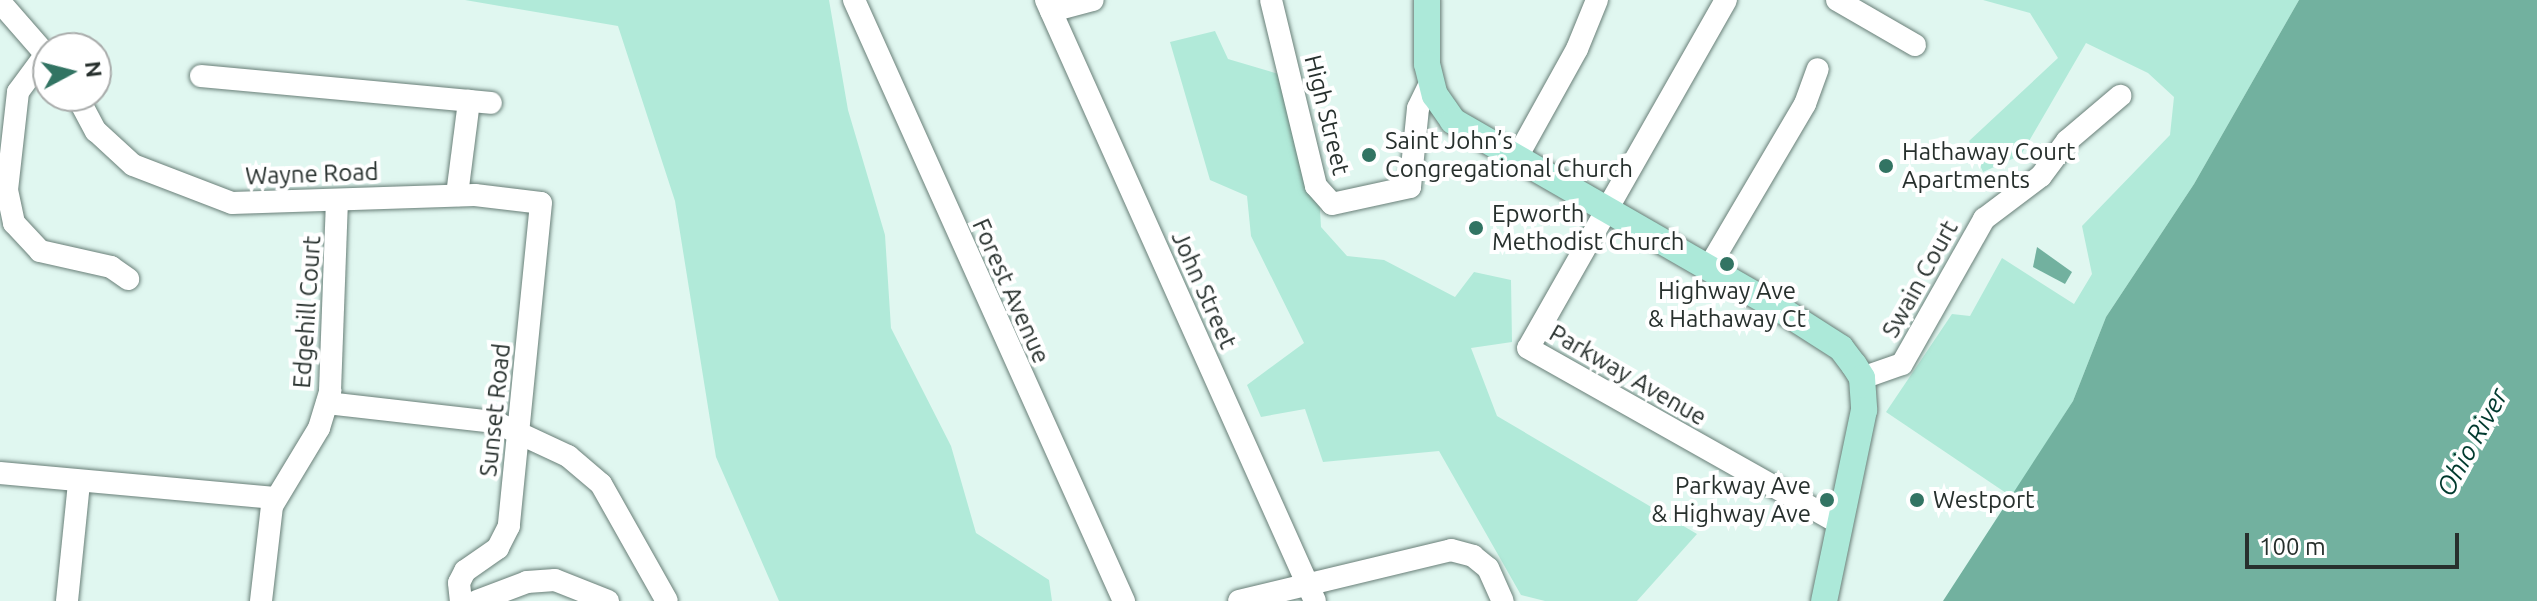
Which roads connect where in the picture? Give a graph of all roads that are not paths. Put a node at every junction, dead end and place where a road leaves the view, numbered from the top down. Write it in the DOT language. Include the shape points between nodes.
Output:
graph roads {
  1 [pos="854,0"];
  2 [pos="1093,0"];
  3 [pos="1271,0"];
  4 [pos="1427,0"];
  5 [pos="1597,0"];
  6 [pos="1726,0"];
  7 [pos="1837,0"];
  8 [pos="0,2"];
  9 [pos="1049,6"];
  10 [pos="32,39"];
  11 [pos="1915,45"];
  12 [pos="1818,69"];
  13 [pos="32,75"];
  14 [pos="201,76"];
  15 [pos="1431,81"];
  16 [pos="2120,96"];
  17 [pos="86,112"];
  18 [pos="1516,159"];
  19 [pos="457,195"];
  20 [pos="337,203"];
  21 [pos="541,203"];
  22 [pos="1606,209"];
  23 [pos="1709,267"];
  24 [pos="128,279"];
  25 [pos="1862,378"];
  26 [pos="327,403"];
  27 [pos="519,430"];
  28 [pos="0,473"];
  29 [pos="79,482"];
  30 [pos="275,498"];
  31 [pos="1840,524"];
  32 [pos="1312,592"];
  33 [pos="67,601"];
  34 [pos="261,601"];
  35 [pos="461,601"];
  36 [pos="477,601"];
  37 [pos="608,601"];
  38 [pos="667,601"];
  39 [pos="1124,601"];
  40 [pos="1239,601"];
  41 [pos="1503,601"];
  42 [pos="1824,601"];
  1 -- 39 [label="street, Forest Avenue"];
  2 -- 9 [label="street"];
  3 -- 15 [label="street, High Street" via="1319,193 1342,206 1410,187 1418,108"];
  4 -- 15 [label="main road" via="1425,50"];
  5 -- 18 [label="street" via="1577,49"];
  6 -- 22 [label="street, Parkway Avenue"];
  7 -- 11 [label="street"];
  8 -- 10 [label="street"];
  9 -- 32 [label="street, John Street"];
  12 -- 23 [label="street" via="1805,104"];
  13 -- 24 [label="street" via="18,92 7,190 14,223 40,251 111,267"];
  14 -- 19 [label="street" via="480,102"];
  15 -- 18 [label="main road" via="1453,121"];
  16 -- 25 [label="street, Swain Court" via="2067,141 2041,176 1984,219 1902,364"];
  17 -- 20 [label="street, Wayne Road" via="117,154 147,173 232,203"];
  18 -- 22 [label="main road"];
  19 -- 20 [label="street, Wayne Road"];
  19 -- 21 [label="street, Wayne Road"];
  20 -- 26 [label="street, Edgehill Court"];
  21 -- 27 [label="street, Sunset Road"];
  22 -- 23 [label="main road"];
  22 -- 31 [label="street, Parkway Avenue" via="1528,348"];
  23 -- 25 [label="main road" via="1841,348"];
  25 -- 31 [label="main road" via="1864,410"];
  26 -- 27 [label="street" via="470,418"];
  26 -- 30 [label="street, Edgehill Court" via="319,428"];
  27 -- 35 [label="street, Sunset Road" via="505,538 465,571 459,583"];
  27 -- 38 [label="street" via="595,478"];
  28 -- 29 [label="street"];
  29 -- 30 [label="street"];
  29 -- 33 [label="street"];
  30 -- 34 [label="street, Edgehill Court"];
  31 -- 42 [label="main road"];
  32 -- 40 [label="street"];
  32 -- 41 [label="street" via="1416,554 1462,553 1488,568"];
  36 -- 37 [label="street" via="536,581 585,588"];
}
